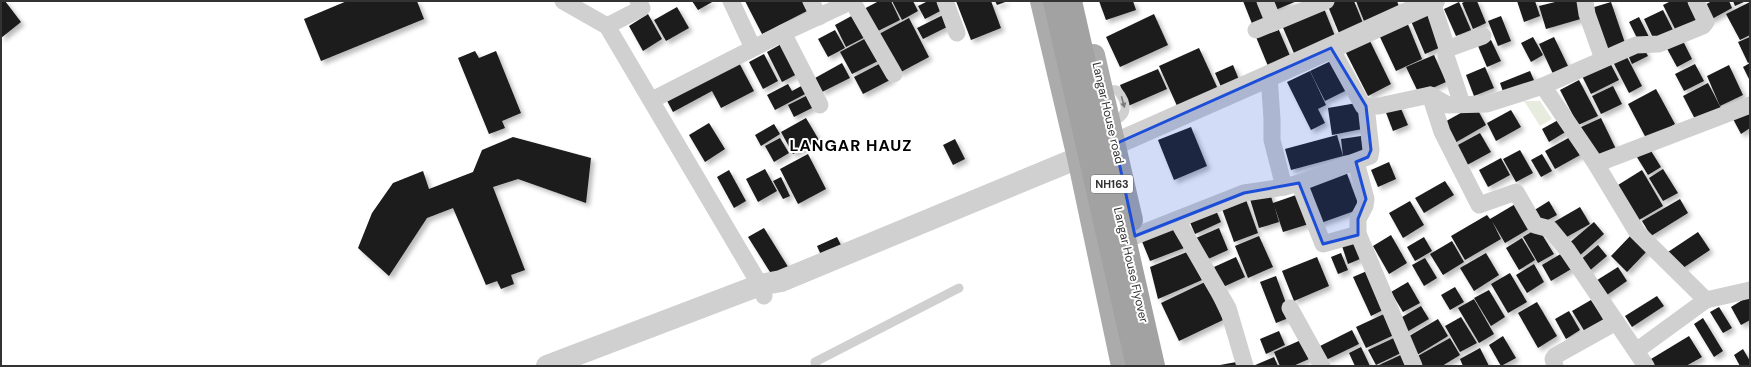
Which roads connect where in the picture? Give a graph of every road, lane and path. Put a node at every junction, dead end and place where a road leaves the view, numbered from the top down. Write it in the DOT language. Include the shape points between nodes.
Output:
graph roads {
  1 [pos="563,1"];
  2 [pos="638,1"];
  3 [pos="730,1"];
  4 [pos="811,1"];
  5 [pos="852,1"];
  6 [pos="945,1"];
  7 [pos="1265,1"];
  8 [pos="1326,1"];
  9 [pos="1585,1"];
  10 [pos="1696,1"];
  11 [pos="1430,2"];
  12 [pos="1078,3"];
  13 [pos="1047,7"];
  14 [pos="819,17"];
  15 [pos="1274,23"];
  16 [pos="607,26"];
  17 [pos="1256,30"];
  18 [pos="783,33"];
  19 [pos="957,33"];
  20 [pos="1483,36"];
  21 [pos="754,48"];
  22 [pos="1331,48"];
  23 [pos="1448,49"];
  24 [pos="1603,59"];
  25 [pos="894,74"];
  26 [pos="1269,76"];
  27 [pos="1543,86"];
  28 [pos="1430,96"];
  29 [pos="652,100"];
  30 [pos="1462,104"];
  31 [pos="820,105"];
  32 [pos="1750,105"];
  33 [pos="1366,106"];
  34 [pos="1116,144"];
  35 [pos="1078,158"];
  36 [pos="1356,162"];
  37 [pos="1596,164"];
  38 [pos="1292,185"];
  39 [pos="1177,220"];
  40 [pos="1358,235"];
  41 [pos="1137,245"];
  42 [pos="1101,262"];
  43 [pos="959,288"];
  44 [pos="1750,290"];
  45 [pos="762,291"];
  46 [pos="1706,300"];
  47 [pos="1290,308"];
  48 [pos="1616,322"];
  49 [pos="1636,351"];
  50 [pos="1318,365"];
  51 [pos="547,366"];
  52 [pos="585,366"];
  53 [pos="816,366"];
  54 [pos="1122,366"];
  55 [pos="1137,366"];
  56 [pos="1154,366"];
  57 [pos="1164,366"];
  58 [pos="1245,366"];
  59 [pos="1414,366"];
  60 [pos="1556,366"];
  61 [pos="1646,366"];
  1 -- 16 [label="street"];
  2 -- 16 [label="street" via="642,8"];
  3 -- 21 [label="street"];
  4 -- 14 [label="street"];
  5 -- 14 [label="street"];
  5 -- 25 [label="street"];
  6 -- 19 [label="street"];
  7 -- 15 [label="street"];
  8 -- 15 [label="street"];
  9 -- 24 [label="street"];
  10 -- 24 [label="street" via="1706,22 1703,26 1659,44 1636,45"];
  11 -- 22 [label="street"];
  11 -- 23 [label="street"];
  12 -- 13 [label="main road"];
  12 -- 34 [label="main road, Langar House road, one-way"];
  12 -- 56 [label="highway, Langar House Flyover / NH163"];
  13 -- 35 [label="main road"];
  13 -- 55 [label="highway, Langar House Flyover / NH163"];
  14 -- 18 [label="street"];
  15 -- 17 [label="street"];
  16 -- 29 [label="street"];
  18 -- 21 [label="street"];
  18 -- 31 [label="street"];
  20 -- 23 [label="street"];
  21 -- 29 [label="street"];
  22 -- 26 [label="street"];
  22 -- 33 [label="street"];
  23 -- 30 [label="street" via="1447,58"];
  24 -- 27 [label="street"];
  26 -- 34 [label="street"];
  26 -- 38 [label="street" via="1272,140"];
  27 -- 30 [label="street" via="1487,104"];
  27 -- 37 [label="street"];
  28 -- 30 [label="street" via="1448,105"];
  28 -- 33 [label="street" via="1379,106"];
  28 -- 48 [label="street" via="1442,132 1479,205 1516,192 1535,225 1550,229 1568,251"];
  29 -- 45 [label="street"];
  32 -- 37 [label="street"];
  33 -- 36 [label="street" via="1371,153"];
  34 -- 41 [label="main road, Langar House road"];
  35 -- 42 [label="main road"];
  35 -- 45 [label="street"];
  36 -- 38 [label="street"];
  36 -- 40 [label="street" via="1366,199 1358,219"];
  37 -- 46 [label="street" via="1637,232"];
  38 -- 39 [label="street" via="1244,193"];
  38 -- 40 [label="street" via="1322,243"];
  39 -- 41 [label="street"];
  39 -- 58 [label="street" via="1228,308"];
  40 -- 59 [label="street"];
  41 -- 42 [label="main road"];
  41 -- 57 [label="main road, Langar House road"];
  42 -- 54 [label="main road"];
  43 -- 53 [label="lane" via="815,362"];
  44 -- 46 [label="street"];
  45 -- 51 [label="street"];
  45 -- 52 [label="street"];
  46 -- 49 [label="street"];
  47 -- 50 [label="street"];
  48 -- 49 [label="street"];
  48 -- 60 [label="street" via="1555,356 1553,359"];
  49 -- 61 [label="street"];
}
